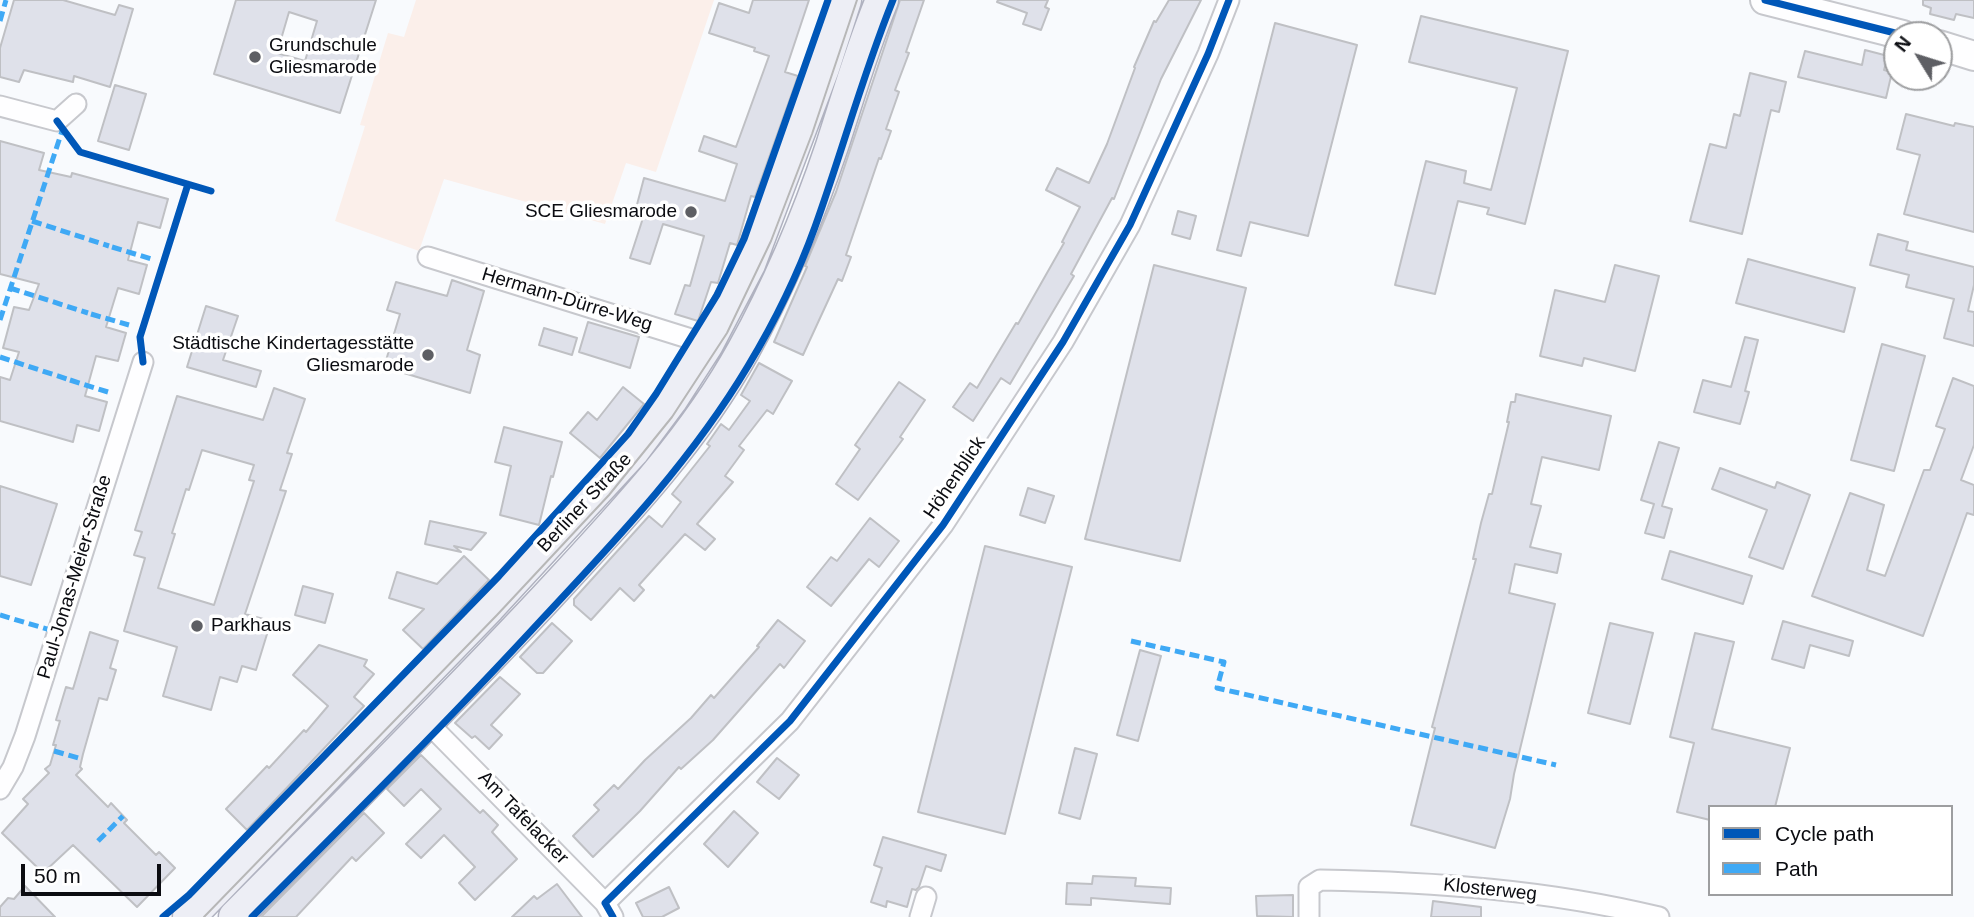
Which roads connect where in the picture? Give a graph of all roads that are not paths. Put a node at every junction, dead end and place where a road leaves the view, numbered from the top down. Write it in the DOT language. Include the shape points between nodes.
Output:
graph roads {
  1 [pos="845,0"];
  2 [pos="882,0"];
  3 [pos="1230,0"];
  4 [pos="1765,0"];
  5 [pos="1883,30"];
  6 [pos="1953,49"];
  7 [pos="1974,56"];
  8 [pos="76,104"];
  9 [pos="0,106"];
  10 [pos="428,257"];
  11 [pos="707,344"];
  12 [pos="143,362"];
  13 [pos="428,723"];
  14 [pos="0,789"];
  15 [pos="926,897"];
  16 [pos="609,910"];
  17 [pos="189,917"];
  18 [pos="235,917"];
  19 [pos="920,917"];
  20 [pos="1309,917"];
  21 [pos="1659,917"];
  1 -- 11 [label="main road, Berliner Straße" via="749,264"];
  2 -- 13 [label="main road, Berliner Straße" via="803,226 742,353 704,414 592,549"];
  3 -- 16 [label="street, Höhenblick" via="1130,225 1063,342 943,525 790,721"];
  4 -- 5 [label="main road"];
  6 -- 7 [label="main road"];
  8 -- 9 [label="street" via="57,121"];
  10 -- 11 [label="street, Hermann-Dürre-Weg"];
  11 -- 17 [label="main road, Berliner Straße" via="634,451"];
  12 -- 14 [label="street, Paul-Jonas-Meier-Straße" via="25,736"];
  13 -- 16 [label="street, Am Tafelacker"];
  13 -- 18 [label="main road, Berliner Straße"];
  15 -- 19 [label="street"];
  20 -- 21 [label="street, Klosterweg" via="1309,887 1320,880 1461,885 1614,906"];
}
